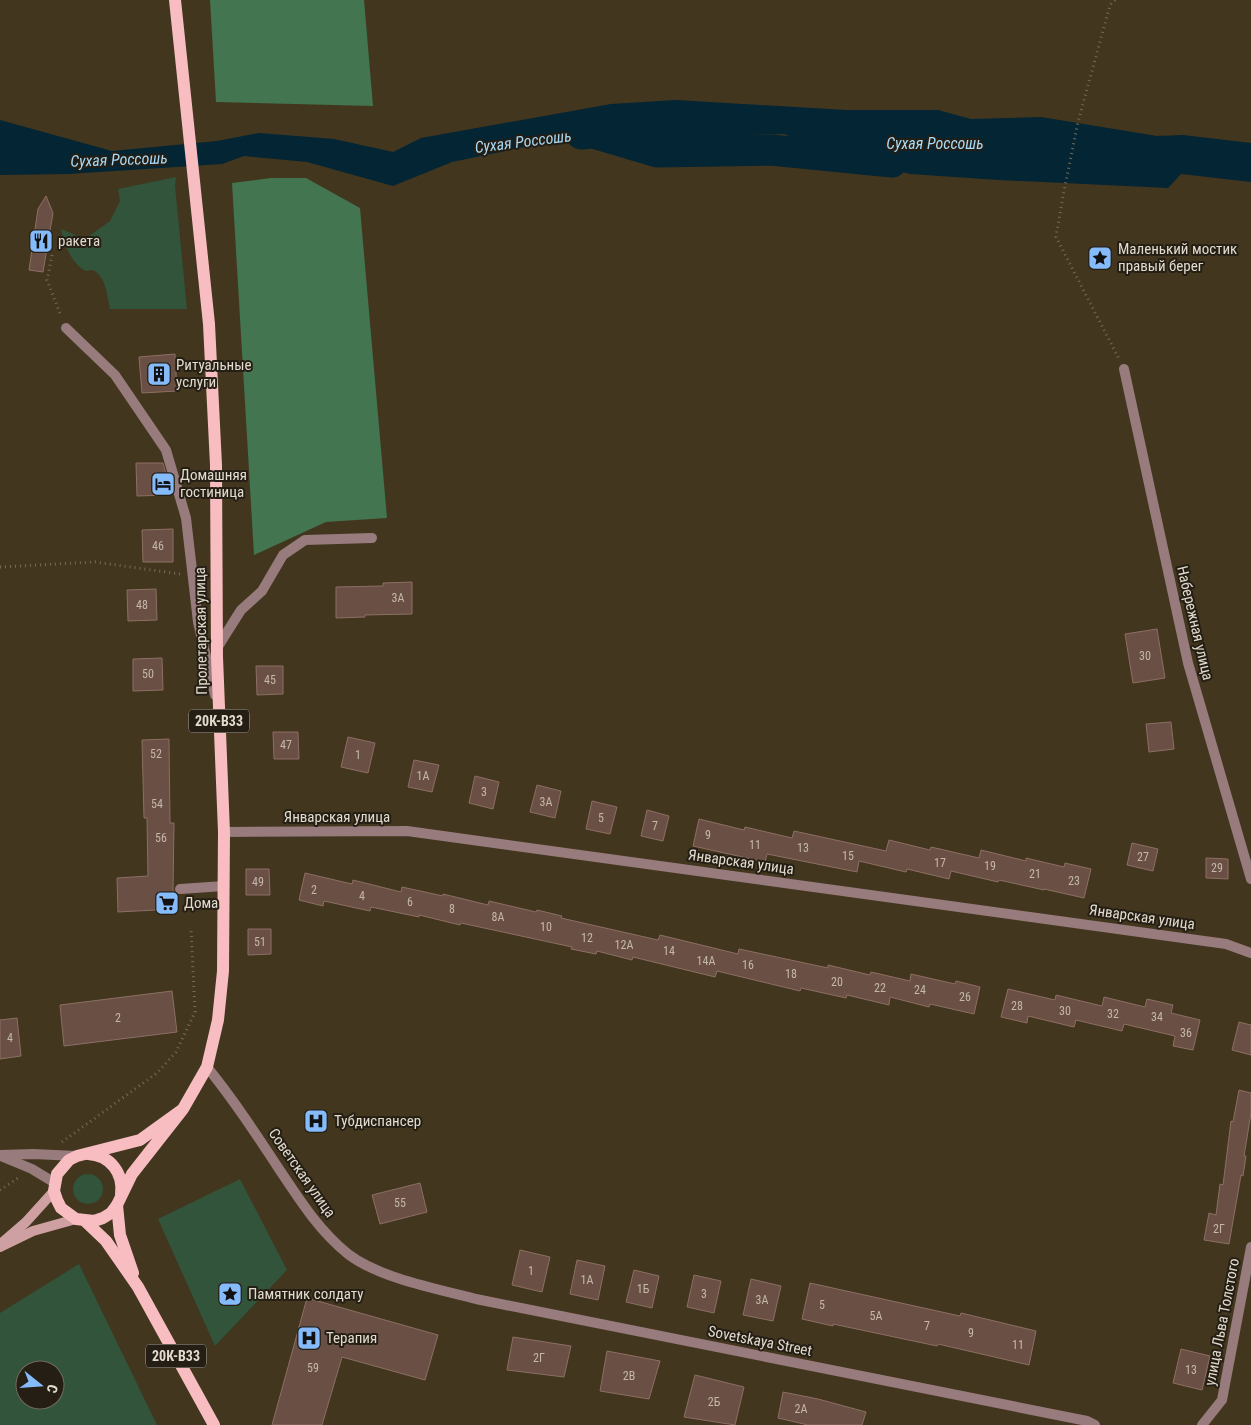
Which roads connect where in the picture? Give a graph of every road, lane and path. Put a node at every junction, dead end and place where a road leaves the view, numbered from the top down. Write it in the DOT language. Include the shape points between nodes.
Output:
graph roads {
  1 [pos="175,0"];
  2 [pos="1115,0"];
  3 [pos="52,255"];
  4 [pos="66,328"];
  5 [pos="1124,369"];
  6 [pos="372,538"];
  7 [pos="0,567"];
  8 [pos="193,576"];
  9 [pos="217,648"];
  10 [pos="219,715"];
  11 [pos="224,832"];
  12 [pos="1251,879"];
  13 [pos="224,886"];
  14 [pos="180,889"];
  15 [pos="191,928"];
  16 [pos="1251,953"];
  17 [pos="207,1067"];
  18 [pos="183,1109"];
  19 [pos="46,1154"];
  20 [pos="0,1155"];
  21 [pos="81,1155"];
  22 [pos="32,1169"];
  23 [pos="54,1187"];
  24 [pos="0,1190"];
  25 [pos="118,1201"];
  26 [pos="80,1220"];
  27 [pos="0,1246"];
  28 [pos="1251,1247"];
  29 [pos="138,1287"];
  30 [pos="214,1425"];
  31 [pos="1095,1425"];
  32 [pos="1202,1425"];
  1 -- 9 [label="main road, Пролетарская улица / 20К-В33" via="209,324 216,465"];
  2 -- 5 [label="path" via="1110,6 1078,122 1056,237"];
  3 -- 4 [label="path" via="47,280"];
  4 -- 8 [label="street" via="115,375 166,450 186,518"];
  5 -- 12 [label="street, Набережная улица" via="1188,663"];
  6 -- 9 [label="street" via="305,540 283,555 262,591 241,610"];
  7 -- 8 [label="path" via="96,562"];
  8 -- 10 [label="street" via="198,622"];
  9 -- 10 [label="main road, Пролетарская улица / 20К-В33"];
  10 -- 11 [label="main road, Пролетарская улица / 20К-В33"];
  11 -- 13 [label="main road, Пролетарская улица / 20К-В33"];
  11 -- 16 [label="street, Январская улица" via="407,831 1226,944"];
  13 -- 14 [label="street"];
  13 -- 17 [label="main road, Пролетарская улица / 20К-В33" via="222,981 218,1020"];
  15 -- 19 [label="path" via="195,1012 176,1052 157,1073"];
  17 -- 18 [label="main road, Пролетарская улица / 20К-В33"];
  17 -- 31 [label="street, Советская улица" via="230,1095 311,1217 348,1254 380,1271 419,1285 476,1299"];
  18 -- 21 [label="main road, 20К-В33" via="140,1140"];
  18 -- 25 [label="main road, 20К-В33" via="132,1174"];
  19 -- 20 [label="street"];
  19 -- 21 [label="street"];
  20 -- 22 [label="street"];
  21 -- 23 [label="main road, 20К-В33" via="62,1166"];
  21 -- 25 [label="main road, 20К-В33" via="95,1154 117,1170 122,1188"];
  22 -- 23 [label="street"];
  22 -- 24 [label="path"];
  23 -- 26 [label="main road, 20К-В33" via="61,1208"];
  23 -- 27 [label="main road" via="26,1222"];
  25 -- 26 [label="main road, 20К-В33" via="103,1218"];
  25 -- 29 [label="main road, 20К-В33" via="120,1235"];
  26 -- 27 [label="main road" via="33,1231"];
  26 -- 29 [label="main road, 20К-В33" via="106,1242"];
  28 -- 32 [label="street, улица Льва Толстого" via="1222,1400"];
  29 -- 30 [label="main road, 20К-В33"];
}
